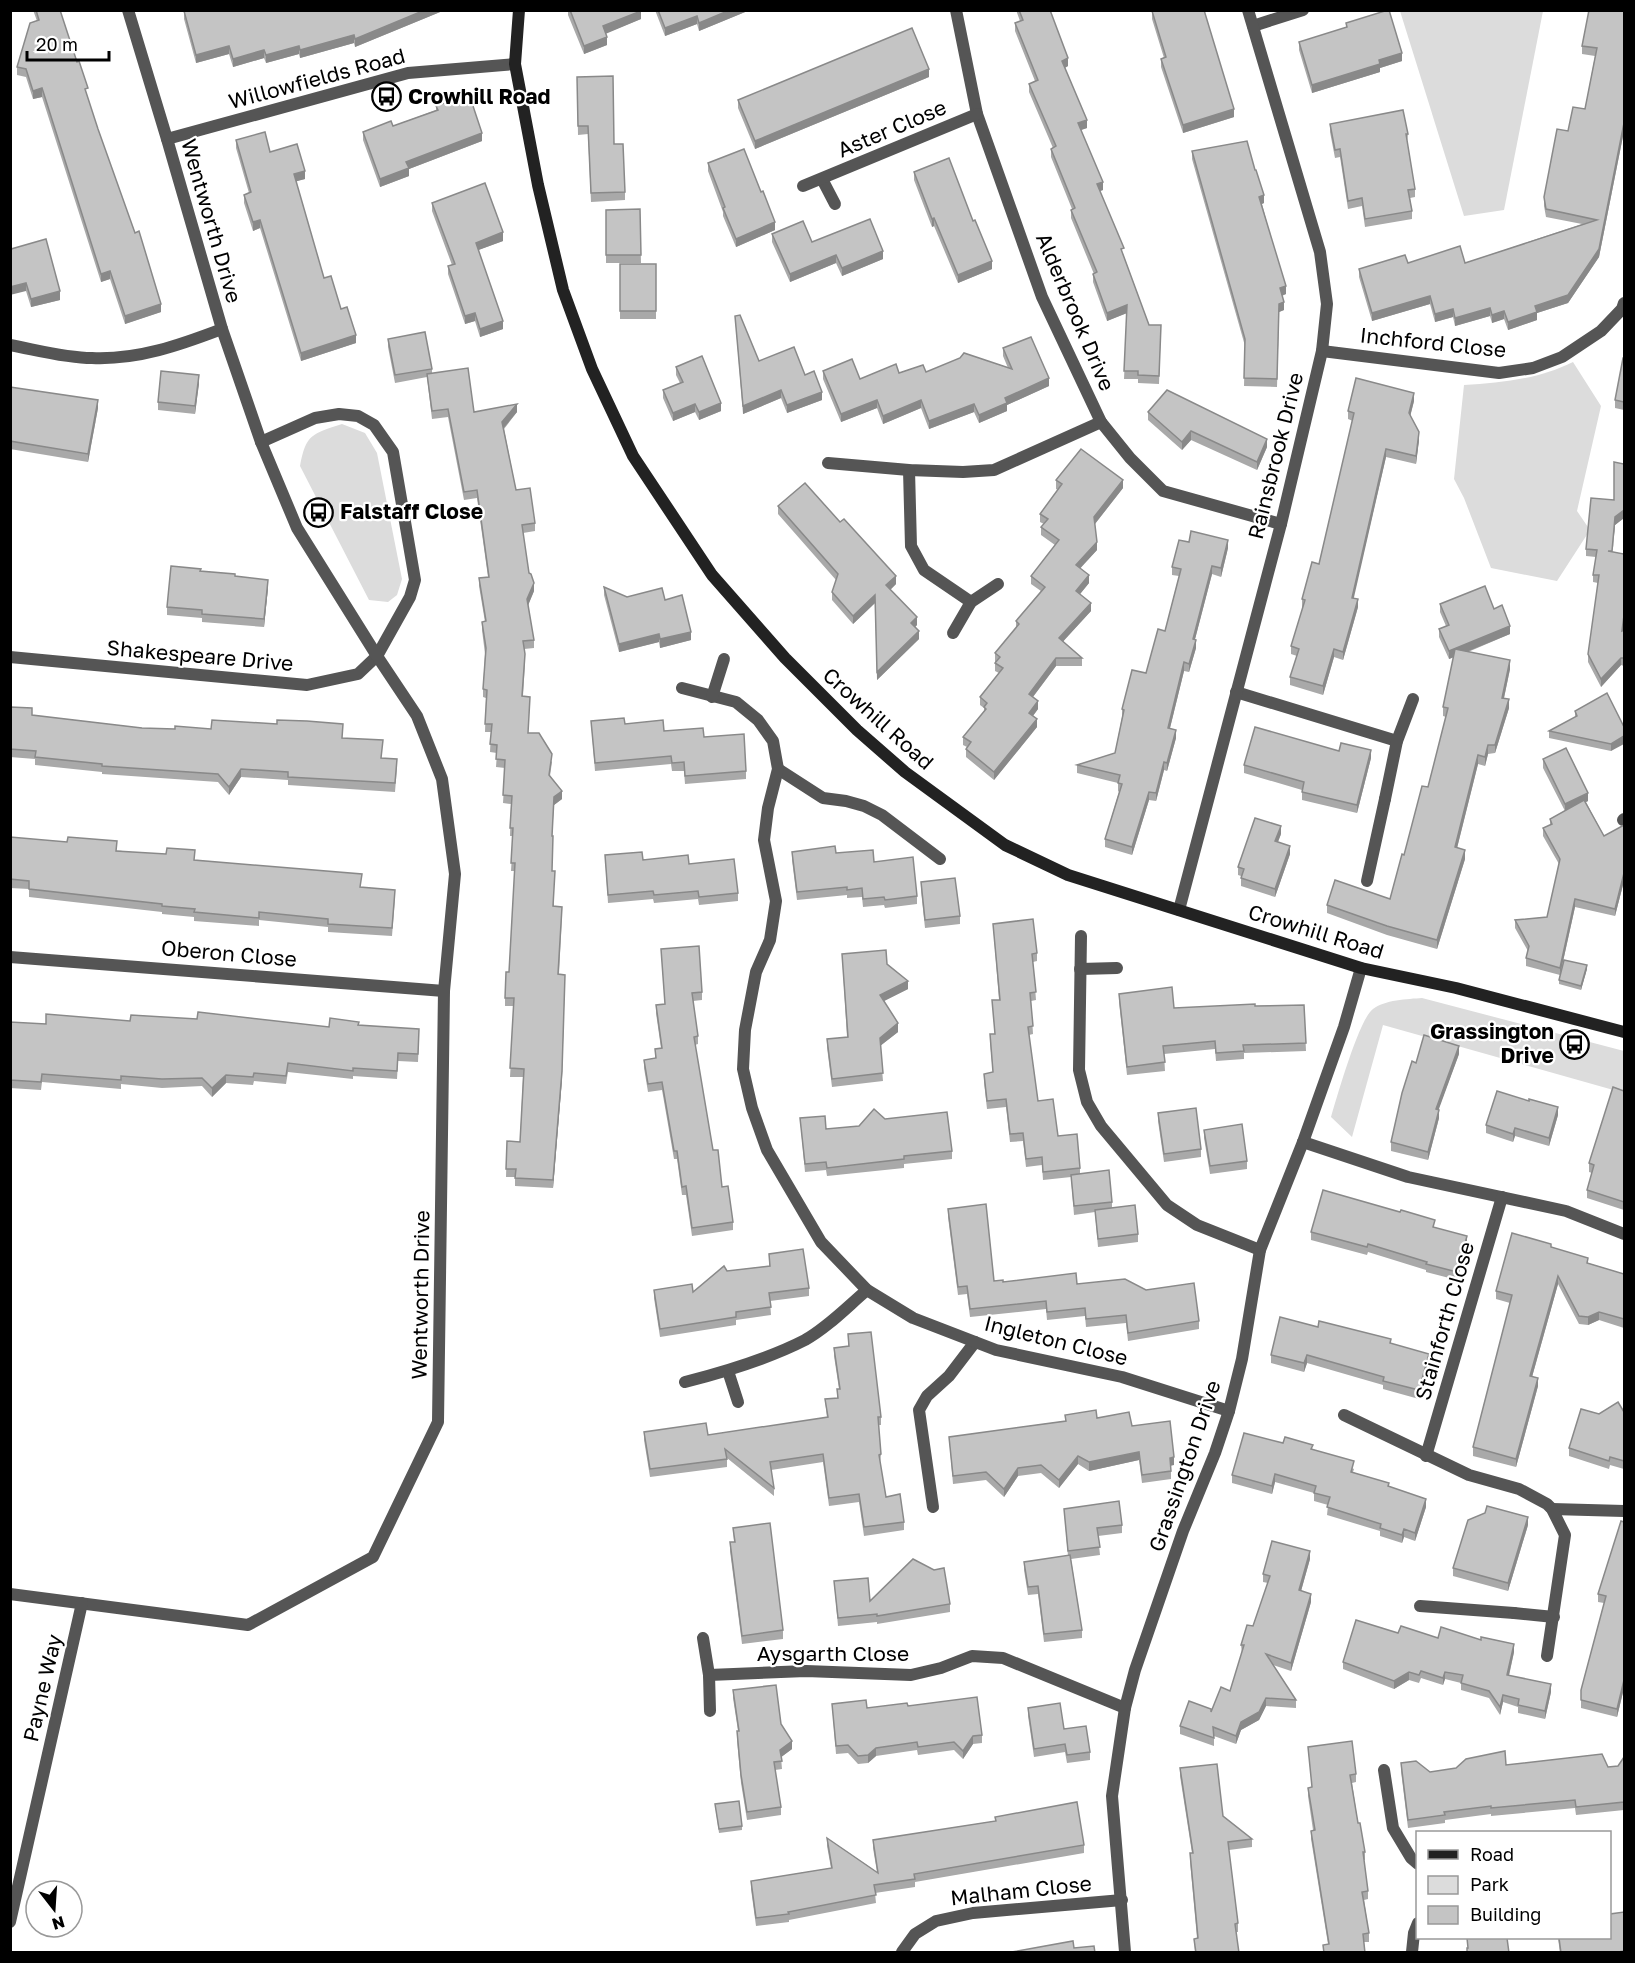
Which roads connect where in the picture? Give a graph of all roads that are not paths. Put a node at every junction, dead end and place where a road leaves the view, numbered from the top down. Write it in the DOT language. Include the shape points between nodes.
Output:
graph roads {
  1 [pos="128,10"];
  2 [pos="519,10"];
  3 [pos="957,10"];
  4 [pos="1248,10"];
  5 [pos="1303,10"];
  6 [pos="1253,26"];
  7 [pos="515,64"];
  8 [pos="977,114"];
  9 [pos="167,139"];
  10 [pos="822,179"];
  11 [pos="803,186"];
  12 [pos="835,204"];
  13 [pos="1624,303"];
  14 [pos="222,328"];
  15 [pos="10,345"];
  16 [pos="1322,351"];
  17 [pos="1101,422"];
  18 [pos="261,442"];
  19 [pos="828,463"];
  20 [pos="909,470"];
  21 [pos="1281,524"];
  22 [pos="998,584"];
  23 [pos="971,602"];
  24 [pos="953,633"];
  25 [pos="377,656"];
  26 [pos="10,657"];
  27 [pos="724,659"];
  28 [pos="682,688"];
  29 [pos="1236,692"];
  30 [pos="712,697"];
  31 [pos="1413,699"];
  32 [pos="1397,741"];
  33 [pos="778,769"];
  34 [pos="940,859"];
  35 [pos="1367,881"];
  36 [pos="1179,910"];
  37 [pos="1081,936"];
  38 [pos="10,957"];
  39 [pos="1116,968"];
  40 [pos="1361,968"];
  41 [pos="1080,969"];
  42 [pos="444,991"];
  43 [pos="1624,1032"];
  44 [pos="1303,1142"];
  45 [pos="1502,1197"];
  46 [pos="1624,1234"];
  47 [pos="1260,1250"];
  48 [pos="867,1290"];
  49 [pos="975,1342"];
  50 [pos="728,1371"];
  51 [pos="686,1383"];
  52 [pos="738,1402"];
  53 [pos="1229,1411"];
  54 [pos="1344,1415"];
  55 [pos="1426,1455"];
  56 [pos="933,1507"];
  57 [pos="1552,1509"];
  58 [pos="1624,1511"];
  59 [pos="10,1594"];
  60 [pos="82,1604"];
  61 [pos="1420,1606"];
  62 [pos="1554,1617"];
  63 [pos="703,1638"];
  64 [pos="1547,1656"];
  65 [pos="709,1675"];
  66 [pos="1125,1708"];
  67 [pos="710,1710"];
  68 [pos="1384,1770"];
  69 [pos="1416,1862"];
  70 [pos="1122,1900"];
  71 [pos="10,1922"];
  72 [pos="1416,1928"];
  73 [pos="902,1953"];
  74 [pos="1125,1953"];
  75 [pos="1412,1953"];
  1 -- 9 [label="street, Wentworth Drive"];
  2 -- 7 [label="street, Crowhill Road"];
  3 -- 8 [label="street, Alderbrook Drive"];
  4 -- 6 [label="street, Rainsbrook Drive"];
  5 -- 6 [label="street"];
  6 -- 16 [label="street, Rainsbrook Drive" via="1320,252 1327,304"];
  7 -- 9 [label="street, Willowfields Road" via="408,73"];
  7 -- 36 [label="street, Crowhill Road" via="563,290 592,369 633,456 712,575 784,658 857,730 939,799 1005,845 1068,875"];
  8 -- 10 [label="street, Aster Close"];
  8 -- 17 [label="street, Alderbrook Drive" via="1042,297"];
  9 -- 14 [label="street, Wentworth Drive"];
  10 -- 11 [label="street, Aster Close"];
  10 -- 12 [label="street, Aster Close"];
  13 -- 16 [label="street, Inchford Close" via="1601,331 1562,357 1533,368 1499,373"];
  14 -- 15 [label="street" via="179,345 127,358 90,358"];
  14 -- 18 [label="street, Wentworth Drive"];
  16 -- 21 [label="street, Rainsbrook Drive"];
  17 -- 20 [label="street" via="994,470"];
  17 -- 21 [label="street, Alderbrook Drive" via="1163,491"];
  18 -- 25 [label="street, Wentworth Drive" via="297,528"];
  18 -- 25 [label="street" via="315,418 339,414 358,416 374,425 393,452 415,580 410,597"];
  19 -- 20 [label="street"];
  20 -- 23 [label="street" via="911,546 924,570"];
  21 -- 29 [label="street, Rainsbrook Drive"];
  22 -- 23 [label="street"];
  23 -- 24 [label="street"];
  25 -- 26 [label="street, Shakespeare Drive" via="358,674 307,685"];
  25 -- 42 [label="street, Wentworth Drive" via="417,716 442,779 455,874"];
  27 -- 30 [label="street"];
  28 -- 30 [label="street, Ingleton Close"];
  29 -- 32 [label="street"];
  29 -- 36 [label="street, Rainsbrook Drive"];
  30 -- 33 [label="street, Ingleton Close" via="736,702 758,720 772,741"];
  31 -- 32 [label="street"];
  32 -- 35 [label="street"];
  33 -- 34 [label="street" via="823,798 864,806 882,815"];
  33 -- 48 [label="street, Ingleton Close" via="764,840 776,901 770,940 756,972 743,1069 767,1150 822,1242"];
  36 -- 40 [label="street, Crowhill Road"];
  37 -- 41 [label="street"];
  38 -- 42 [label="street, Oberon Close"];
  39 -- 41 [label="street"];
  40 -- 43 [label="street, Crowhill Road" via="1456,988"];
  40 -- 44 [label="street, Grassington Drive"];
  41 -- 47 [label="street" via="1079,1070 1087,1102 1101,1126 1167,1204 1197,1225"];
  42 -- 60 [label="street, Wentworth Drive" via="438,1422 373,1557 248,1625"];
  44 -- 45 [label="street" via="1407,1177"];
  44 -- 47 [label="street, Grassington Drive"];
  45 -- 46 [label="street" via="1566,1211"];
  45 -- 55 [label="street, Stainforth Close"];
  47 -- 53 [label="street, Grassington Drive"];
  48 -- 49 [label="street, Ingleton Close" via="913,1318"];
  48 -- 50 [label="street" via="805,1340"];
  49 -- 53 [label="street, Ingleton Close" via="1122,1377"];
  49 -- 56 [label="street" via="919,1410"];
  50 -- 51 [label="street"];
  50 -- 52 [label="street"];
  53 -- 66 [label="street, Grassington Drive" via="1175,1553"];
  54 -- 55 [label="street"];
  55 -- 57 [label="street" via="1469,1475 1519,1489"];
  57 -- 58 [label="street"];
  57 -- 62 [label="street" via="1565,1535"];
  59 -- 60 [label="street, Wentworth Drive"];
  60 -- 71 [label="street, Payne Way"];
  61 -- 62 [label="street"];
  62 -- 64 [label="street"];
  63 -- 65 [label="street"];
  65 -- 66 [label="street, Aysgarth Close" via="806,1671 911,1676 972,1656 1003,1658"];
  65 -- 67 [label="street"];
  66 -- 70 [label="street, Grassington Drive" via="1112,1796"];
  68 -- 69 [label="street" via="1393,1828"];
  70 -- 73 [label="street, Malham Close" via="973,1913 936,1921 915,1934"];
  70 -- 74 [label="street, Grassington Drive"];
  72 -- 75 [label="street"];
}
